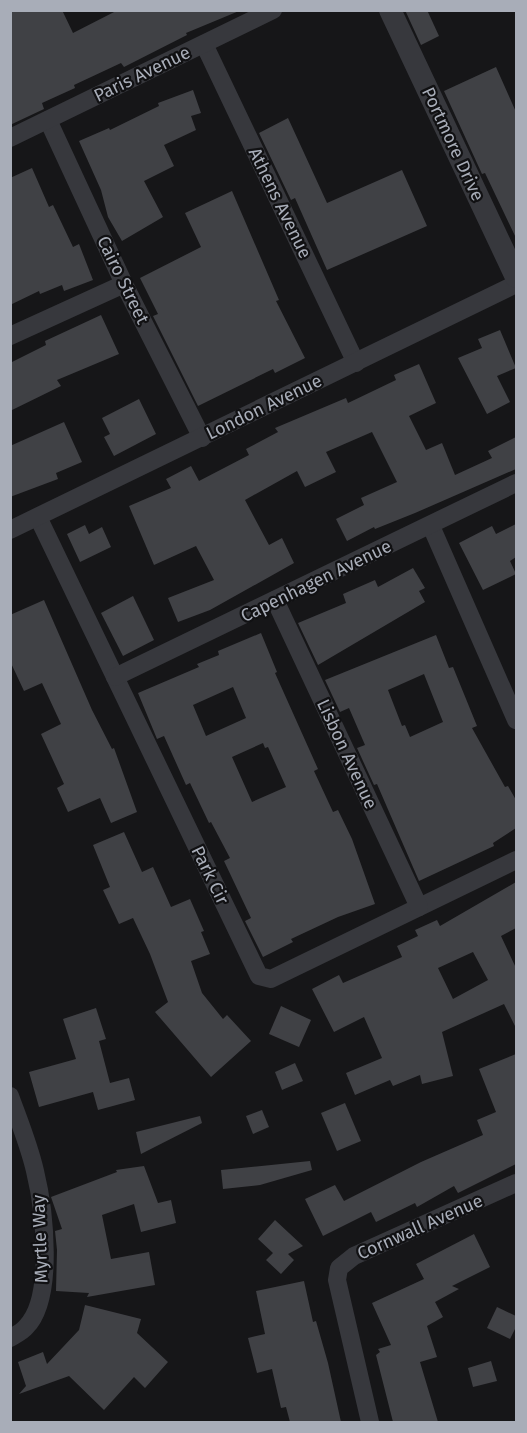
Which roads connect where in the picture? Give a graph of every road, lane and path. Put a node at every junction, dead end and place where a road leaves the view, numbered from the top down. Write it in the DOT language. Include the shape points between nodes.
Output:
graph roads {
  1 [pos="273,10"];
  2 [pos="390,10"];
  3 [pos="204,44"];
  4 [pos="48,120"];
  5 [pos="10,138"];
  6 [pos="516,277"];
  7 [pos="124,284"];
  8 [pos="516,284"];
  9 [pos="10,336"];
  10 [pos="356,363"];
  11 [pos="202,438"];
  12 [pos="516,483"];
  13 [pos="38,517"];
  14 [pos="431,526"];
  15 [pos="10,530"];
  16 [pos="275,600"];
  17 [pos="115,677"];
  18 [pos="516,720"];
  19 [pos="516,860"];
  20 [pos="419,907"];
  21 [pos="10,1096"];
  22 [pos="516,1183"];
  23 [pos="10,1338"];
  24 [pos="370,1422"];
  1 -- 3 [label="street, Paris Avenue"];
  2 -- 6 [label="street, Portmore Drive"];
  3 -- 4 [label="street, Paris Avenue"];
  3 -- 10 [label="street, Athens Avenue"];
  4 -- 5 [label="street, Paris Avenue"];
  4 -- 7 [label="street, Cairo Street"];
  7 -- 9 [label="street"];
  7 -- 11 [label="street, Cairo Street"];
  8 -- 10 [label="street, London Avenue"];
  10 -- 11 [label="street, London Avenue"];
  11 -- 13 [label="street, London Avenue"];
  12 -- 14 [label="street, Capenhagen Avenue"];
  13 -- 15 [label="street, London Avenue"];
  13 -- 17 [label="street, Park Cir"];
  14 -- 16 [label="street, Capenhagen Avenue"];
  14 -- 18 [label="street"];
  16 -- 17 [label="street, Capenhagen Avenue"];
  16 -- 20 [label="street, Lisbon Avenue"];
  17 -- 20 [label="street, Park Cir" via="259,976 271,979"];
  19 -- 20 [label="street, Park Cir"];
  21 -- 23 [label="street, Myrtle Way" via="35,1170 42,1210 43,1283 38,1308 26,1327"];
  22 -- 24 [label="street, Cornwall Avenue" via="354,1256 339,1268 337,1280"];
}
